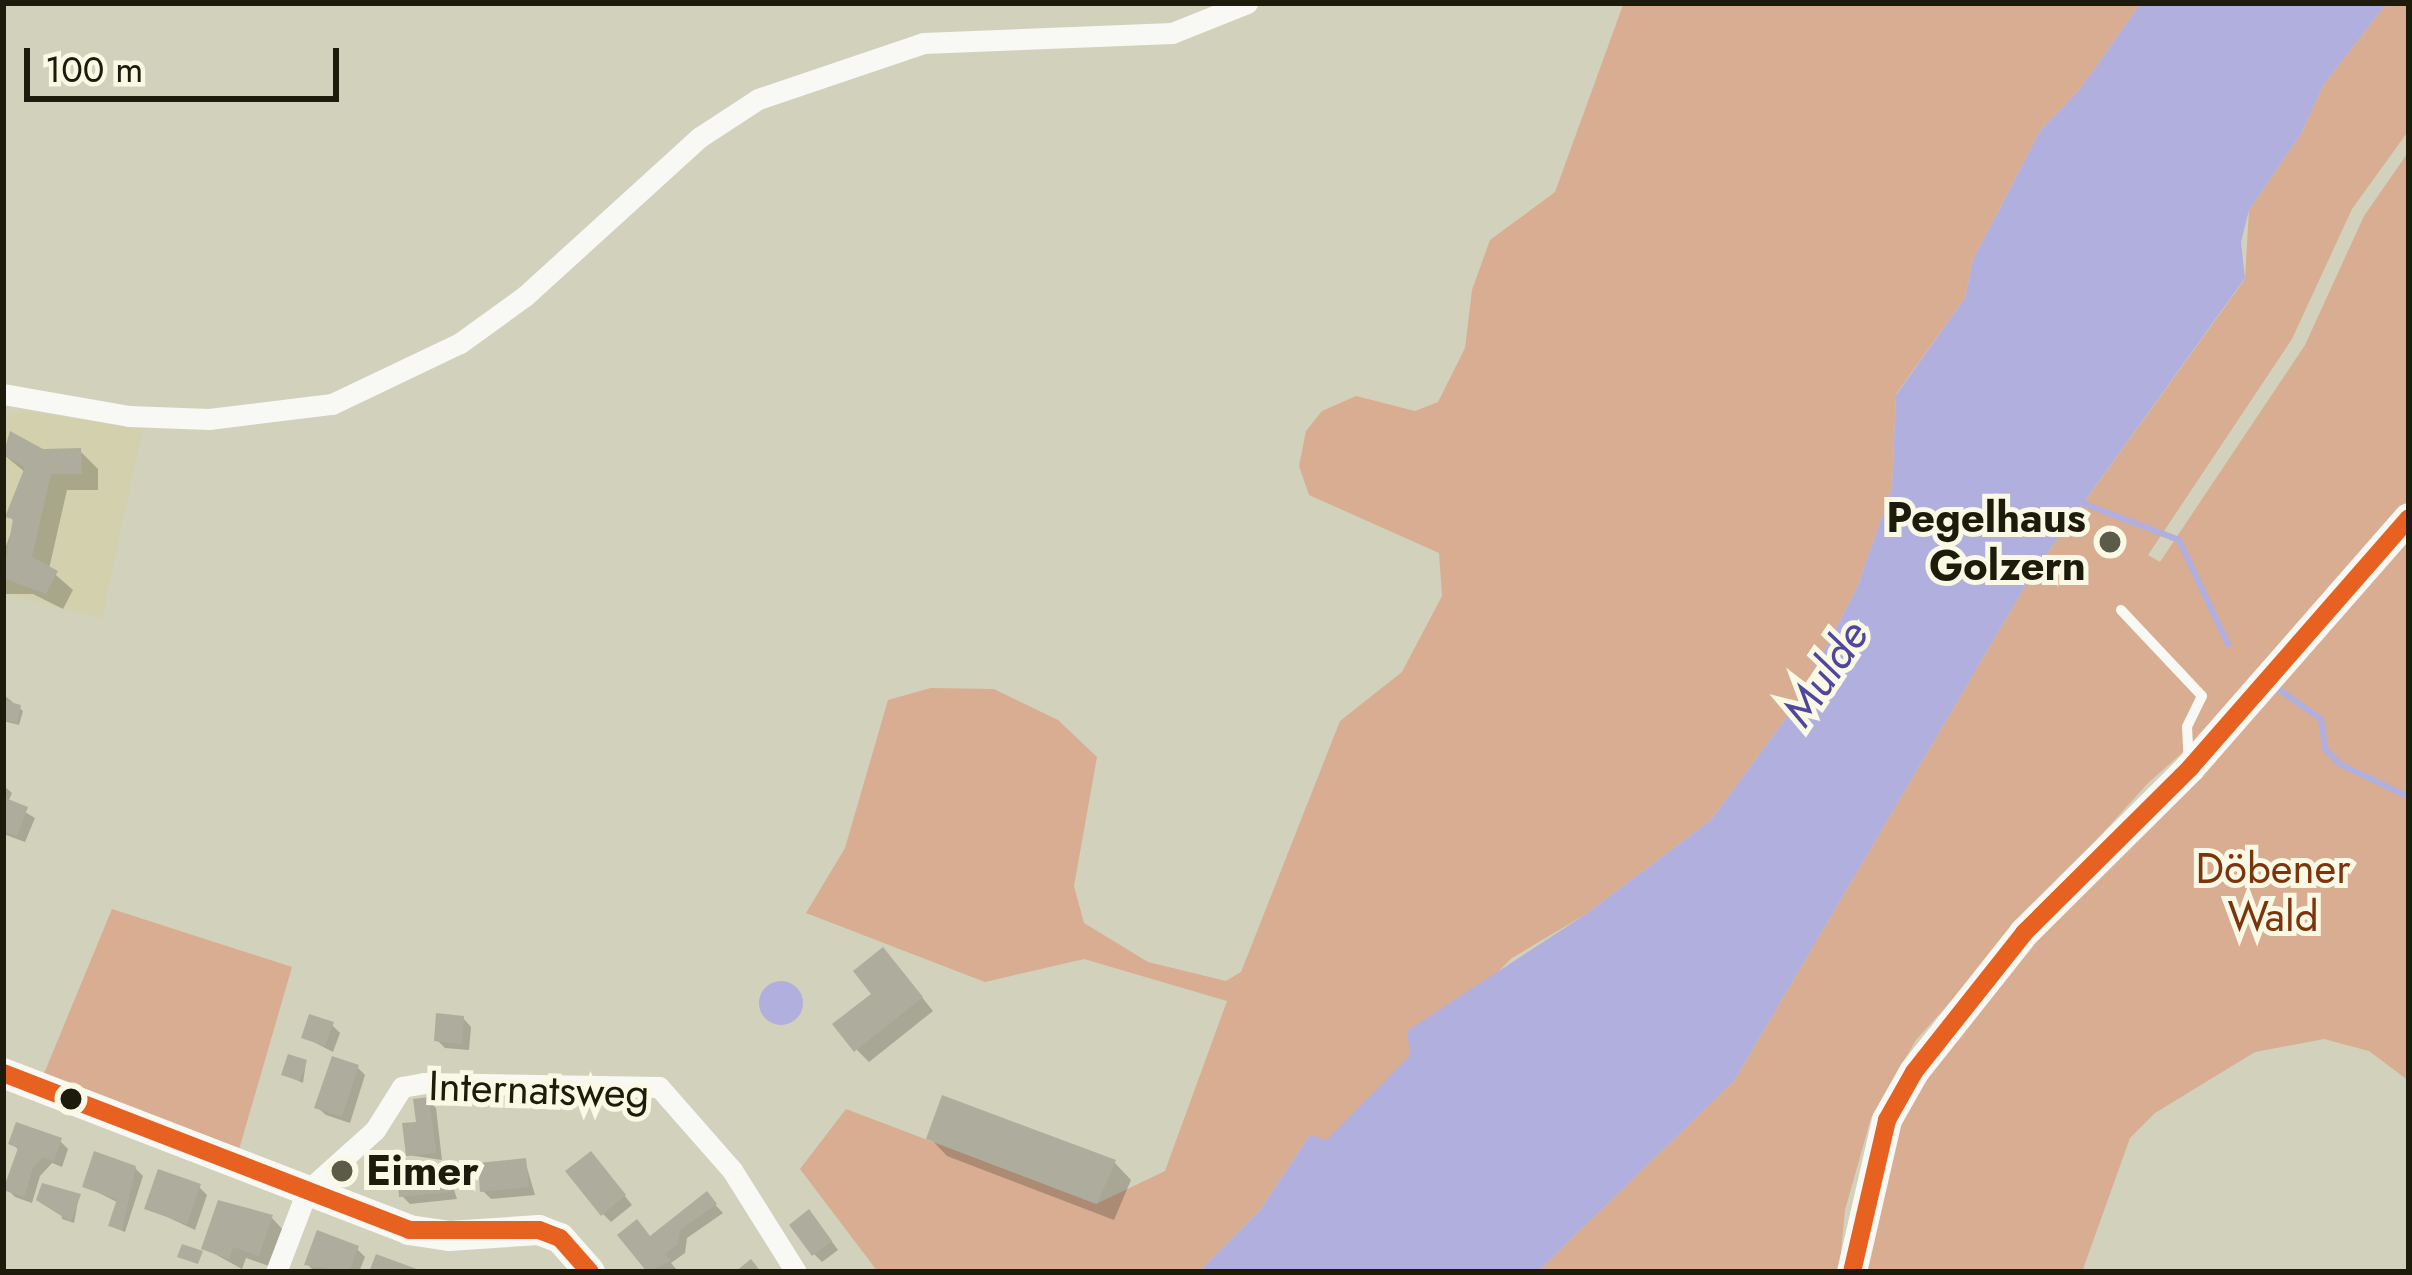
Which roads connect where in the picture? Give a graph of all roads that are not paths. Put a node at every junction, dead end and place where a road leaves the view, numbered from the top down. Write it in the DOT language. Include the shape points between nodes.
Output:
graph roads {
  1 [pos="1247,3"];
  2 [pos="3,394"];
  3 [pos="2409,518"];
  4 [pos="2121,610"];
  5 [pos="2190,768"];
  6 [pos="3,1073"];
  7 [pos="307,1191"];
  8 [pos="276,1272"];
  9 [pos="590,1272"];
  10 [pos="796,1272"];
  11 [pos="1852,1272"];
  1 -- 2 [label="street" via="1172,33 965,36 838,66 729,116 525,296 382,386 280,415 173,417"];
  3 -- 5 [label="main road"];
  4 -- 5 [label="lane" via="2202,696 2187,727"];
  5 -- 11 [label="main road" via="2024,933 1915,1072 1887,1120"];
  6 -- 7 [label="main road"];
  7 -- 8 [label="street"];
  7 -- 9 [label="main road" via="410,1230 539,1230 560,1238"];
  7 -- 10 [label="street, Internatsweg" via="375,1130 402,1087 659,1087 732,1170"];
}
